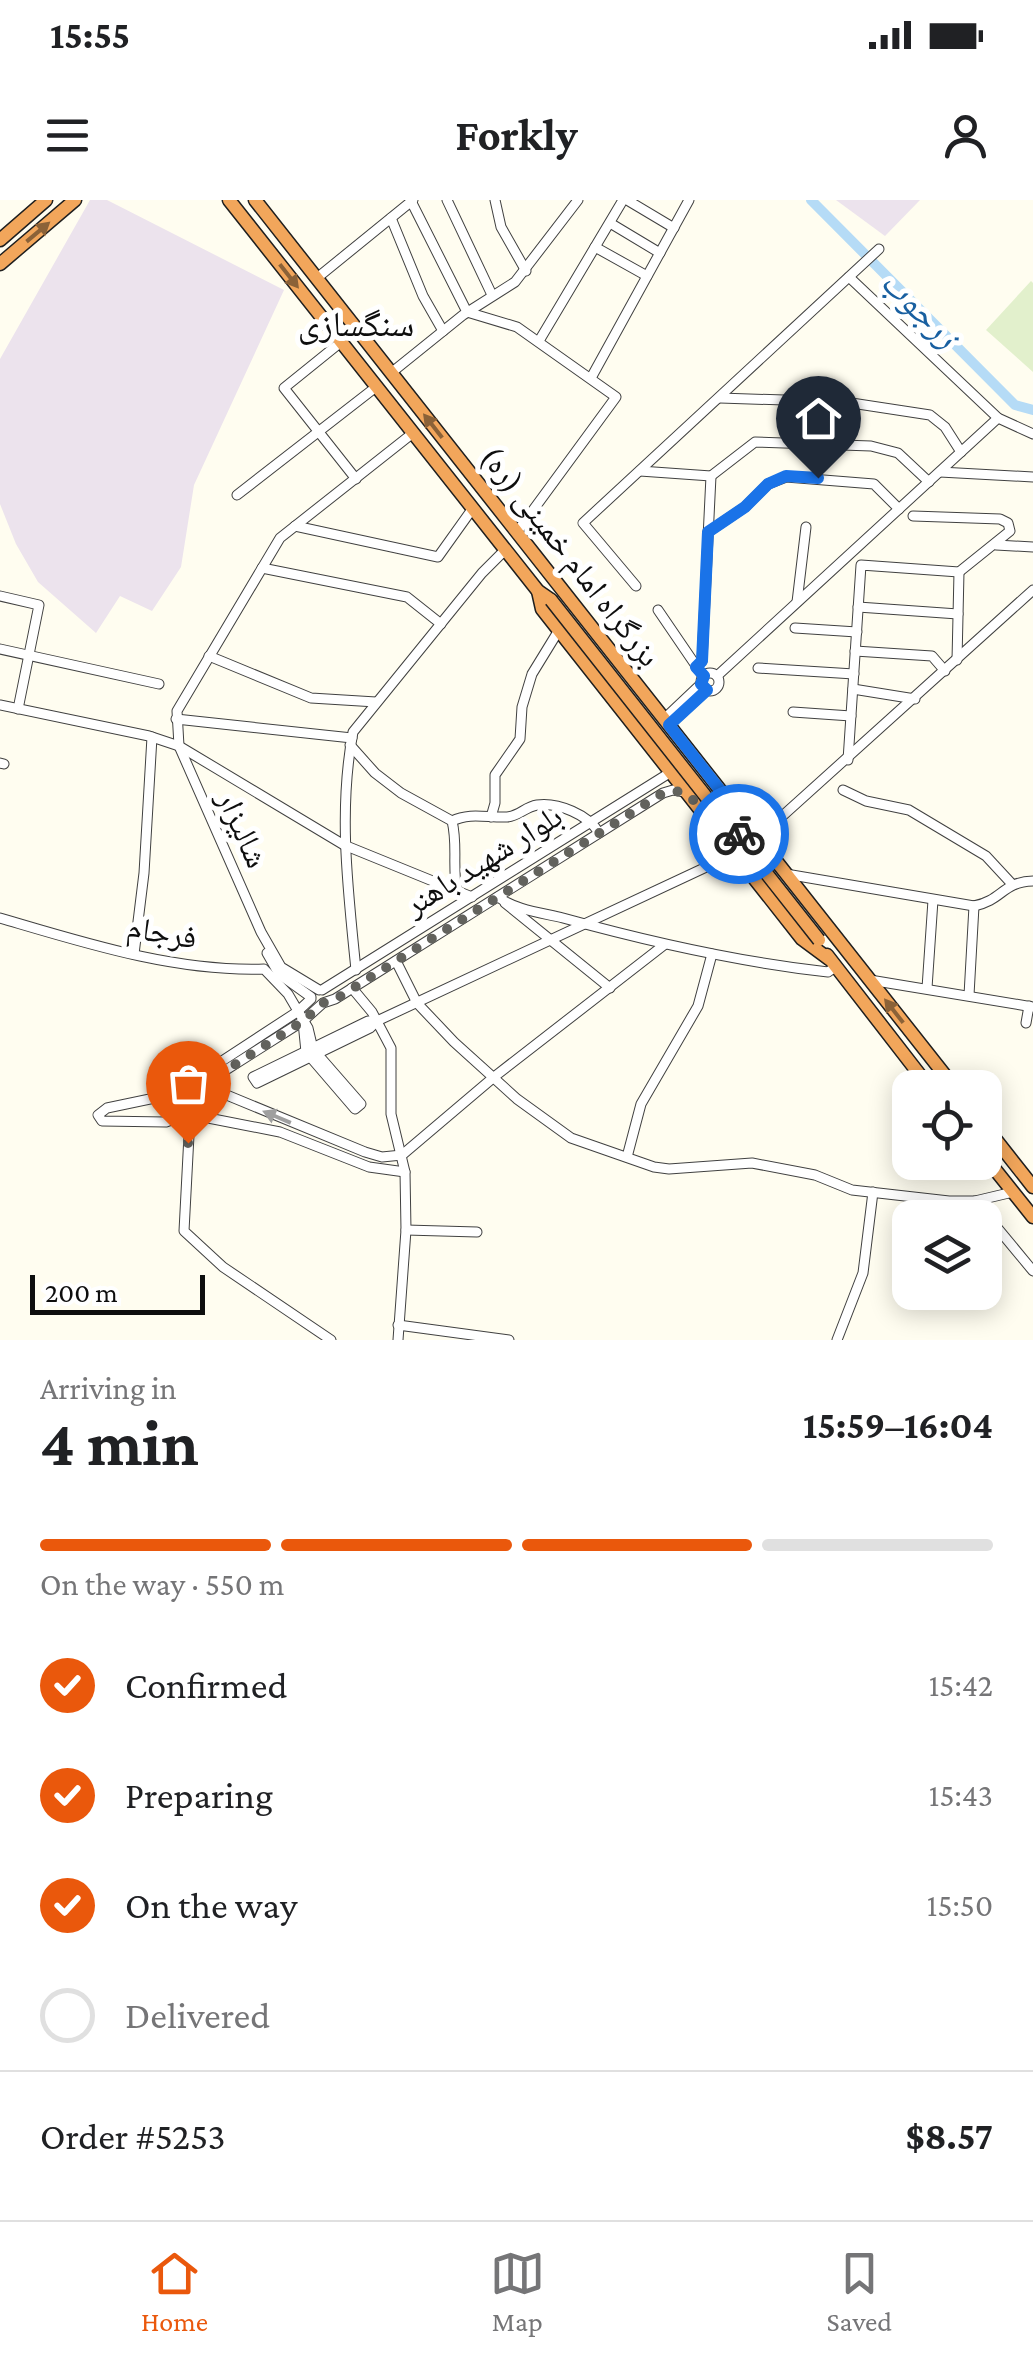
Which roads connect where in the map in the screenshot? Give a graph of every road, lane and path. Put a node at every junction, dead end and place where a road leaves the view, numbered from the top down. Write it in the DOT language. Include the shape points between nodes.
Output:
graph roads {
  1 [pos="46,200"];
  2 [pos="75,200"];
  3 [pos="218,200"];
  4 [pos="255,200"];
  5 [pos="447,200"];
  6 [pos="495,200"];
  7 [pos="578,200"];
  8 [pos="625,200"];
  9 [pos="689,200"];
  10 [pos="412,201"];
  11 [pos="232,204"];
  12 [pos="391,218"];
  13 [pos="610,222"];
  14 [pos="674,228"];
  15 [pos="0,240"];
  16 [pos="595,247"];
  17 [pos="879,249"];
  18 [pos="660,253"];
  19 [pos="0,264"];
  20 [pos="526,272"];
  21 [pos="647,276"];
  22 [pos="850,276"];
  23 [pos="316,278"];
  24 [pos="492,294"];
  25 [pos="467,312"];
  26 [pos="443,332"];
  27 [pos="538,340"];
  28 [pos="341,342"];
  29 [pos="391,373"];
  30 [pos="591,378"];
  31 [pos="376,387"];
  32 [pos="720,398"];
  33 [pos="998,418"];
  34 [pos="319,431"];
  35 [pos="413,433"];
  36 [pos="1033,434"];
  37 [pos="961,452"];
  38 [pos="640,471"];
  39 [pos="940,472"];
  40 [pos="711,476"];
  41 [pos="1033,478"];
  42 [pos="356,479"];
  43 [pos="928,482"];
  44 [pos="488,486"];
  45 [pos="237,496"];
  46 [pos="472,508"];
  47 [pos="899,509"];
  48 [pos="914,516"];
  49 [pos="295,526"];
  50 [pos="806,527"];
  51 [pos="519,530"];
  52 [pos="708,532"];
  53 [pos="996,545"];
  54 [pos="1033,547"];
  55 [pos="505,550"];
  56 [pos="262,568"];
  57 [pos="959,572"];
  58 [pos="636,586"];
  59 [pos="1033,590"];
  60 [pos="538,591"];
  61 [pos="0,596"];
  62 [pos="798,602"];
  63 [pos="858,606"];
  64 [pos="658,610"];
  65 [pos="958,614"];
  66 [pos="441,624"];
  67 [pos="795,628"];
  68 [pos="559,630"];
  69 [pos="856,632"];
  70 [pos="0,650"];
  71 [pos="855,650"];
  72 [pos="29,656"];
  73 [pos="209,656"];
  74 [pos="957,660"];
  75 [pos="758,668"];
  76 [pos="945,671"];
  77 [pos="854,674"];
  78 [pos="717,676"];
  79 [pos="702,679"];
  80 [pos="159,684"];
  81 [pos="852,689"];
  82 [pos="915,699"];
  83 [pos="376,702"];
  84 [pos="0,704"];
  85 [pos="18,708"];
  86 [pos="793,712"];
  87 [pos="851,716"];
  88 [pos="176,719"];
  89 [pos="666,722"];
  90 [pos="152,737"];
  91 [pos="351,742"];
  92 [pos="685,745"];
  93 [pos="179,746"];
  94 [pos="848,760"];
  95 [pos="704,770"];
  96 [pos="671,772"];
  97 [pos="843,790"];
  98 [pos="689,796"];
  99 [pos="491,816"];
  100 [pos="452,821"];
  101 [pos="592,821"];
  102 [pos="746,823"];
  103 [pos="599,833"];
  104 [pos="758,838"];
  105 [pos="558,842"];
  106 [pos="344,845"];
  107 [pos="728,845"];
  108 [pos="565,854"];
  109 [pos="786,874"];
  110 [pos="1033,881"];
  111 [pos="1011,883"];
  112 [pos="457,892"];
  113 [pos="472,896"];
  114 [pos="500,899"];
  115 [pos="933,900"];
  116 [pos="974,906"];
  117 [pos="0,918"];
  118 [pos="583,924"];
  119 [pos="549,940"];
  120 [pos="664,944"];
  121 [pos="134,954"];
  122 [pos="712,954"];
  123 [pos="396,961"];
  124 [pos="832,963"];
  125 [pos="272,965"];
  126 [pos="356,970"];
  127 [pos="870,980"];
  128 [pos="363,982"];
  129 [pos="352,988"];
  130 [pos="610,988"];
  131 [pos="927,988"];
  132 [pos="316,994"];
  133 [pos="969,996"];
  134 [pos="323,1003"];
  135 [pos="416,1003"];
  136 [pos="1031,1007"];
  137 [pos="300,1016"];
  138 [pos="374,1016"];
  139 [pos="1026,1023"];
  140 [pos="312,1053"];
  141 [pos="916,1070"];
  142 [pos="941,1070"];
  143 [pos="494,1077"];
  144 [pos="193,1080"];
  145 [pos="215,1088"];
  146 [pos="169,1095"];
  147 [pos="191,1116"];
  148 [pos="1002,1147"];
  149 [pos="402,1155"];
  150 [pos="627,1156"];
  151 [pos="404,1172"];
  152 [pos="1002,1178"];
  153 [pos="1033,1186"];
  154 [pos="873,1192"];
  155 [pos="1013,1192"];
  156 [pos="964,1200"];
  157 [pos="979,1200"];
  158 [pos="1033,1218"];
  159 [pos="406,1230"];
  160 [pos="477,1232"];
  161 [pos="1002,1233"];
  162 [pos="1033,1270"];
  163 [pos="398,1326"];
  164 [pos="332,1340"];
  165 [pos="398,1340"];
  166 [pos="509,1340"];
  167 [pos="837,1340"];
  1 -- 15 [label="highway"];
  19 -- 2 [label="highway, one-way"];
  3 -- 11 [label="highway"];
  4 -- 23 [label="highway, بزرگراه امام خمینی (ره)"];
  5 -- 24 [label="street"];
  6 -- 20 [label="street"];
  7 -- 20 [label="street"];
  8 -- 13 [label="street"];
  8 -- 14 [label="street"];
  9 -- 14 [label="street"];
  10 -- 12 [label="street"];
  10 -- 25 [label="street"];
  11 -- 28 [label="highway, بزرگراه امام خمینی (ره), one-way"];
  12 -- 23 [label="street"];
  12 -- 26 [label="street"];
  13 -- 16 [label="street"];
  13 -- 18 [label="street"];
  14 -- 18 [label="street"];
  16 -- 21 [label="street"];
  16 -- 27 [label="street"];
  17 -- 22 [label="street"];
  18 -- 21 [label="street"];
  20 -- 24 [label="street"];
  21 -- 30 [label="street"];
  22 -- 32 [label="street"];
  22 -- 33 [label="street"];
  23 -- 29 [label="highway, بزرگراه امام خمینی (ره)"];
  24 -- 25 [label="street"];
  25 -- 26 [label="street"];
  25 -- 27 [label="street"];
  26 -- 29 [label="street"];
  27 -- 30 [label="street"];
  28 -- 31 [label="highway, بزرگراه امام خمینی (ره)"];
  28 -- 34 [label="street" via="284,388"];
  51 -- 29 [label="highway, بزرگراه امام خمینی (ره), one-way"];
  30 -- 51 [label="street" via="616,397"];
  31 -- 34 [label="street"];
  31 -- 35 [label="highway, بزرگراه امام خمینی (ره)"];
  32 -- 37 [label="street" via="845,402 930,415"];
  32 -- 38 [label="street"];
  33 -- 36 [label="street"];
  33 -- 37 [label="street"];
  34 -- 42 [label="street"];
  34 -- 45 [label="street"];
  35 -- 42 [label="street"];
  35 -- 46 [label="highway, بزرگراه امام خمینی (ره)"];
  37 -- 39 [label="street"];
  38 -- 40 [label="street"];
  38 -- 58 [label="street" via="583,523"];
  39 -- 41 [label="street"];
  39 -- 43 [label="street"];
  40 -- 43 [label="street" via="755,442 871,446 898,453"];
  40 -- 52 [label="street"];
  42 -- 49 [label="street"];
  43 -- 47 [label="street"];
  44 -- 51 [label="street"];
  46 -- 49 [label="street" via="438,556"];
  46 -- 55 [label="highway, بزرگراه امام خمینی (ره)"];
  47 -- 52 [label="street" via="874,484 786,476"];
  47 -- 62 [label="street"];
  48 -- 53 [label="street" via="1004,520 1010,531"];
  49 -- 56 [label="street"];
  50 -- 62 [label="street"];
  51 -- 89 [label="highway, بزرگراه امام خمینی (ره)"];
  52 -- 79 [label="street"];
  53 -- 54 [label="street"];
  53 -- 57 [label="street"];
  55 -- 60 [label="highway, بزرگراه امام خمینی (ره)"];
  55 -- 66 [label="street"];
  56 -- 66 [label="street" via="407,597"];
  56 -- 73 [label="street"];
  57 -- 63 [label="street" via="861,566"];
  57 -- 65 [label="street"];
  59 -- 74 [label="street"];
  60 -- 68 [label="highway, بزرگراه امام خمینی (ره)"];
  60 -- 124 [label="highway, بزرگراه امام خمینی (ره), bridge"];
  61 -- 72 [label="street" via="39,605"];
  62 -- 78 [label="street"];
  63 -- 65 [label="street"];
  63 -- 69 [label="street"];
  64 -- 79 [label="street"];
  65 -- 74 [label="street"];
  66 -- 83 [label="street"];
  67 -- 69 [label="street"];
  68 -- 96 [label="highway, بزرگراه امام خمینی (ره)"];
  68 -- 99 [label="street" via="532,674 520,739 495,775"];
  69 -- 71 [label="street"];
  70 -- 72 [label="street"];
  71 -- 76 [label="street" via="932,656"];
  71 -- 77 [label="street"];
  72 -- 80 [label="street"];
  72 -- 85 [label="street"];
  73 -- 83 [label="street" via="311,698"];
  73 -- 88 [label="street"];
  74 -- 76 [label="street"];
  75 -- 77 [label="street"];
  76 -- 82 [label="street"];
  77 -- 81 [label="street"];
  78 -- 79 [label="street"];
  78 -- 79 [label="street" via="718,687"];
  79 -- 89 [label="street"];
  81 -- 82 [label="street"];
  81 -- 87 [label="street"];
  82 -- 94 [label="street"];
  83 -- 91 [label="street"];
  84 -- 85 [label="street"];
  85 -- 90 [label="street"];
  86 -- 87 [label="street"];
  87 -- 94 [label="street"];
  88 -- 91 [label="street"];
  88 -- 93 [label="street, شالیزار"];
  89 -- 92 [label="highway, بزرگراه امام خمینی (ره)"];
  90 -- 93 [label="street"];
  90 -- 121 [label="street"];
  91 -- 100 [label="street" via="401,794"];
  91 -- 106 [label="street"];
  92 -- 95 [label="highway, بزرگراه امام خمینی (ره)"];
  92 -- 96 [label="highway"];
  93 -- 106 [label="street"];
  93 -- 125 [label="street, شالیزار"];
  94 -- 104 [label="street"];
  95 -- 96 [label="highway" via="686,764"];
  95 -- 102 [label="highway, بزرگراه امام خمینی (ره)"];
  96 -- 98 [label="highway, بزرگراه امام خمینی (ره)"];
  96 -- 101 [label="street, بلوار شهید باهنر"];
  97 -- 111 [label="street" via="908,810 986,856"];
  98 -- 103 [label="street, بلوار شهید باهنر" via="668,790"];
  98 -- 107 [label="highway, بزرگراه امام خمینی (ره)"];
  99 -- 100 [label="street"];
  99 -- 101 [label="street" via="514,817 540,804"];
  100 -- 112 [label="street"];
  101 -- 103 [label="street"];
  101 -- 105 [label="street, بلوار شهید باهنر"];
  102 -- 104 [label="highway, بزرگراه امام خمینی (ره)"];
  102 -- 107 [label="highway"];
  103 -- 108 [label="street, بلوار شهید باهنر"];
  104 -- 109 [label="highway, بزرگراه امام خمینی (ره)"];
  105 -- 108 [label="street"];
  105 -- 113 [label="street, بلوار شهید باهنر"];
  106 -- 112 [label="street"];
  106 -- 126 [label="street"];
  107 -- 118 [label="street" via="717,862"];
  107 -- 124 [label="highway, بزرگراه امام خمینی (ره)" via="804,941"];
  108 -- 114 [label="street, بلوار شهید باهنر"];
  109 -- 115 [label="street"];
  109 -- 127 [label="highway, بزرگراه امام خمینی (ره)"];
  110 -- 111 [label="street"];
  111 -- 116 [label="street" via="989,903"];
  112 -- 113 [label="street"];
  113 -- 126 [label="street, بلوار شهید باهنر"];
  114 -- 118 [label="street"];
  114 -- 119 [label="street"];
  114 -- 123 [label="street, بلوار شهید باهنر"];
  115 -- 116 [label="street"];
  115 -- 131 [label="street"];
  116 -- 133 [label="street"];
  117 -- 121 [label="street, فرجام"];
  118 -- 119 [label="street"];
  118 -- 120 [label="street"];
  119 -- 130 [label="street"];
  119 -- 135 [label="street"];
  120 -- 122 [label="street"];
  120 -- 130 [label="street"];
  121 -- 125 [label="street, فرجام" via="243,970"];
  122 -- 124 [label="street" via="828,972"];
  122 -- 150 [label="street" via="698,1006 641,1104"];
  123 -- 128 [label="street, بلوار شهید باهنر"];
  123 -- 135 [label="street"];
  124 -- 141 [label="highway, بزرگراه امام خمینی (ره)"];
  125 -- 132 [label="street, شالیزار"];
  125 -- 137 [label="street"];
  126 -- 132 [label="street, بلوار شهید باهنر"];
  127 -- 131 [label="street"];
  142 -- 127 [label="highway, بزرگراه امام خمینی (ره), one-way"];
  128 -- 129 [label="street, بلوار شهید باهنر"];
  128 -- 138 [label="street"];
  129 -- 134 [label="street, بلوار شهید باهنر"];
  129 -- 138 [label="street"];
  130 -- 143 [label="street"];
  131 -- 133 [label="street"];
  132 -- 134 [label="street, شالیزار" via="316,1004"];
  132 -- 137 [label="street, بلوار شهید باهنر"];
  133 -- 136 [label="street"];
  134 -- 137 [label="street, بلوار شهید باهنر"];
  135 -- 138 [label="street"];
  135 -- 143 [label="street"];
  136 -- 139 [label="street"];
  137 -- 140 [label="street"];
  137 -- 144 [label="street"];
  137 -- 145 [label="street" via="222,1073"];
  138 -- 140 [label="street"];
  138 -- 149 [label="street" via="391,1048 391,1114"];
  140 -- 140 [label="street" via="254,1077 256,1083"];
  140 -- 140 [label="street" via="355,1109 360,1104"];
  143 -- 149 [label="street"];
  143 -- 150 [label="street" via="570,1138"];
  144 -- 145 [label="street"];
  144 -- 146 [label="street"];
  145 -- 147 [label="street" via="213,1110"];
  149 -- 145 [label="street, one-way" via="364,1152"];
  146 -- 147 [label="street" via="169,1109"];
  146 -- 147 [label="street" via="98,1114 102,1122"];
  147 -- 151 [label="street" via="280,1132 369,1166"];
  147 -- 164 [label="street" via="184,1231 223,1268"];
  148 -- 153 [label="highway"];
  149 -- 151 [label="street"];
  150 -- 154 [label="street" via="669,1168 752,1163"];
  151 -- 159 [label="street"];
  152 -- 155 [label="highway"];
  154 -- 156 [label="street"];
  154 -- 167 [label="street" via="863,1273"];
  155 -- 157 [label="street"];
  155 -- 158 [label="highway"];
  159 -- 160 [label="street"];
  159 -- 163 [label="street"];
  161 -- 162 [label="street"];
  163 -- 165 [label="street"];
  163 -- 166 [label="street"];
}
